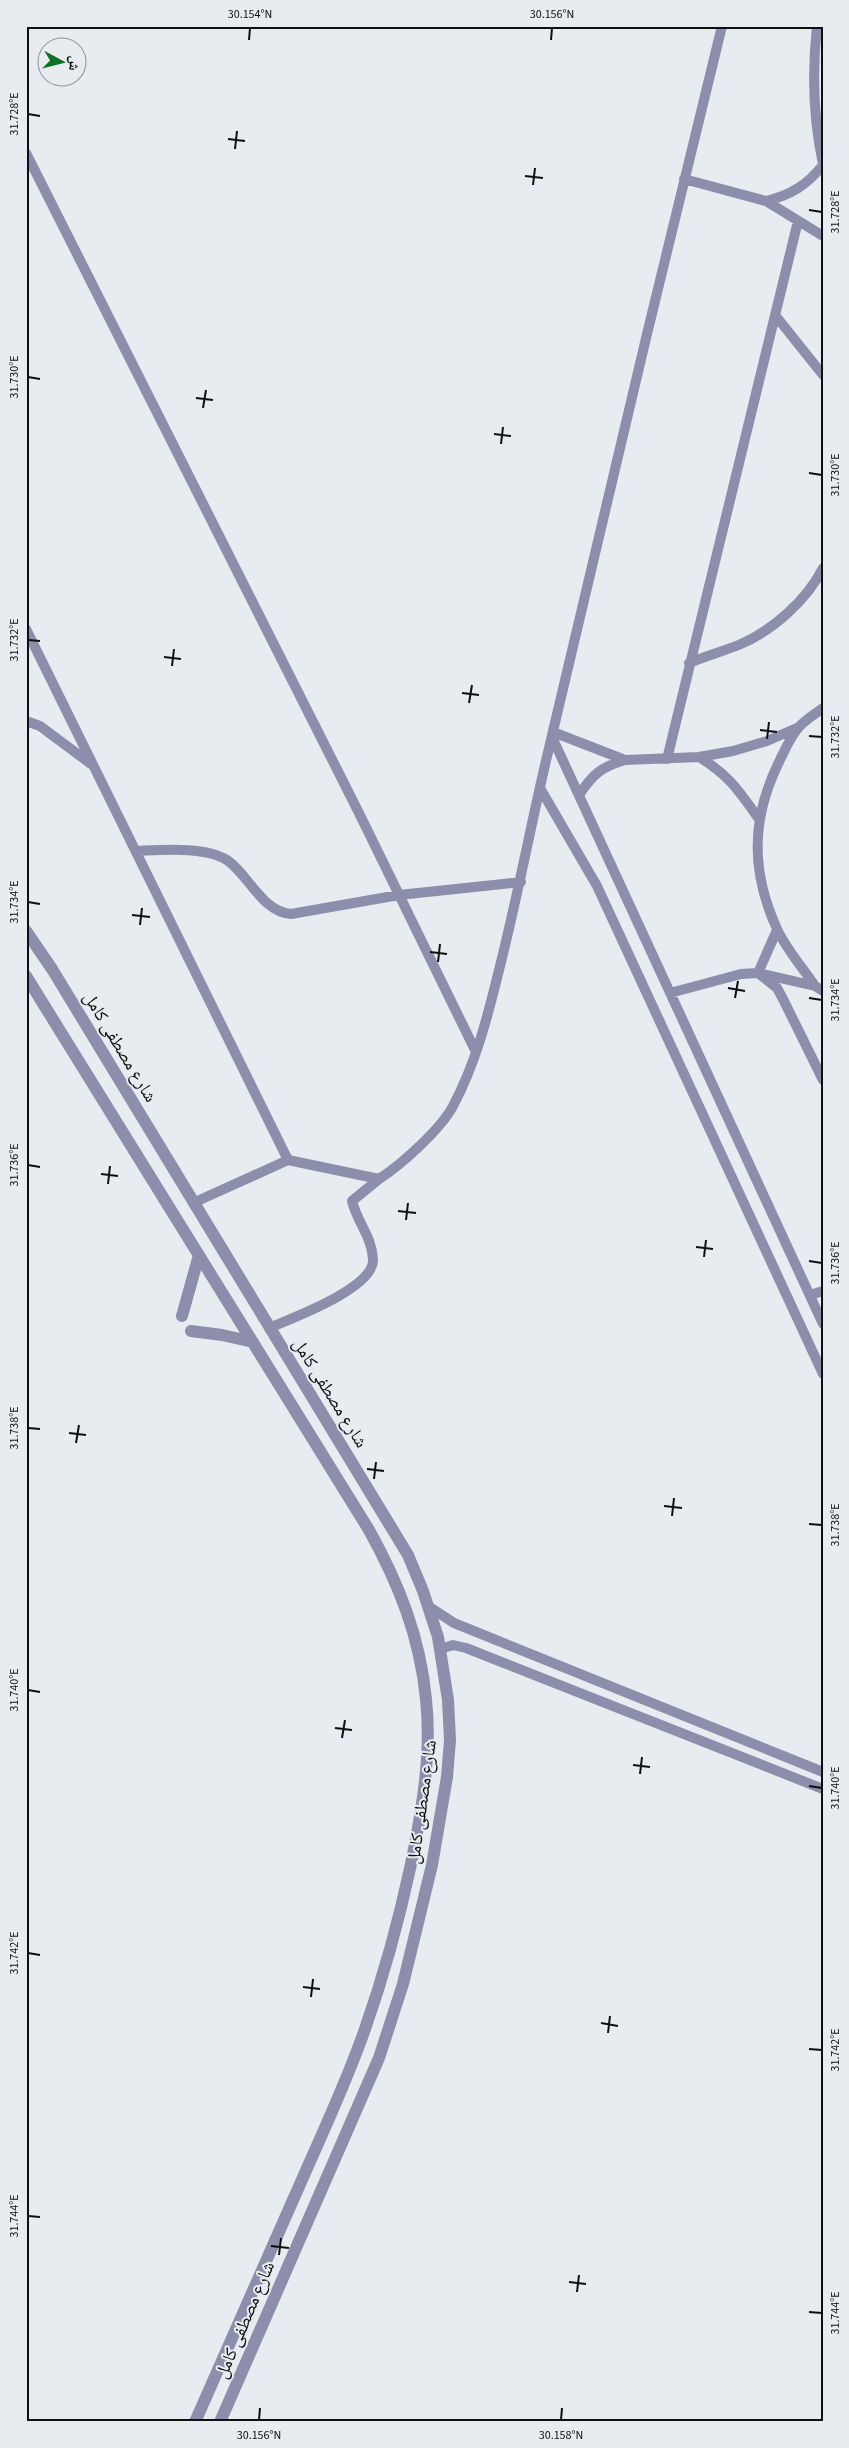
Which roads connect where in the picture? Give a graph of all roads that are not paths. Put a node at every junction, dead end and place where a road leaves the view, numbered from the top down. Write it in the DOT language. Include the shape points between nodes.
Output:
graph roads {
  1 [pos="722,26"];
  2 [pos="817,26"];
  3 [pos="26,154"];
  4 [pos="823,164"];
  5 [pos="684,179"];
  6 [pos="766,201"];
  7 [pos="798,221"];
  8 [pos="823,236"];
  9 [pos="775,315"];
  10 [pos="823,375"];
  11 [pos="823,568"];
  12 [pos="26,629"];
  13 [pos="689,663"];
  14 [pos="823,708"];
  15 [pos="26,721"];
  16 [pos="799,727"];
  17 [pos="552,735"];
  18 [pos="699,757"];
  19 [pos="667,758"];
  20 [pos="625,760"];
  21 [pos="94,766"];
  22 [pos="540,788"];
  23 [pos="579,795"];
  24 [pos="759,819"];
  25 [pos="136,851"];
  26 [pos="521,882"];
  27 [pos="399,895"];
  28 [pos="777,930"];
  29 [pos="26,931"];
  30 [pos="758,973"];
  31 [pos="26,976"];
  32 [pos="819,989"];
  33 [pos="670,993"];
  34 [pos="476,1052"];
  35 [pos="823,1080"];
  36 [pos="288,1160"];
  37 [pos="379,1179"];
  38 [pos="193,1204"];
  39 [pos="199,1255"];
  40 [pos="240,1280"];
  41 [pos="823,1291"];
  42 [pos="222,1292"];
  43 [pos="250,1295"];
  44 [pos="810,1295"];
  45 [pos="231,1307"];
  46 [pos="182,1316"];
  47 [pos="823,1324"];
  48 [pos="270,1328"];
  49 [pos="191,1331"];
  50 [pos="253,1342"];
  51 [pos="823,1374"];
  52 [pos="428,1606"];
  53 [pos="440,1648"];
  54 [pos="823,1772"];
  55 [pos="823,1789"];
  56 [pos="409,1872"];
  57 [pos="429,1877"];
  58 [pos="238,2328"];
  59 [pos="257,2336"];
  60 [pos="219,2368"];
  61 [pos="240,2376"];
  62 [pos="195,2422"];
  63 [pos="220,2422"];
  1 -- 5 [label="street"];
  2 -- 4 [label="street" via="813,57 815,121"];
  3 -- 27 [label="street"];
  4 -- 6 [label="street" via="799,189"];
  5 -- 6 [label="street"];
  5 -- 17 [label="street"];
  6 -- 7 [label="street"];
  7 -- 8 [label="street"];
  7 -- 9 [label="street"];
  9 -- 10 [label="street"];
  9 -- 13 [label="street"];
  11 -- 13 [label="street" via="799,601 772,625 742,644"];
  12 -- 21 [label="street"];
  13 -- 19 [label="street"];
  14 -- 16 [label="street"];
  15 -- 21 [label="street" via="40,726"];
  16 -- 18 [label="street" via="742,749"];
  16 -- 24 [label="street" via="769,781"];
  17 -- 20 [label="street"];
  17 -- 22 [label="street"];
  17 -- 23 [label="street"];
  18 -- 19 [label="street"];
  18 -- 24 [label="street" via="720,770"];
  19 -- 20 [label="street"];
  20 -- 23 [label="street" via="606,766 590,778"];
  21 -- 25 [label="street"];
  22 -- 26 [label="street"];
  22 -- 51 [label="street" via="597,886"];
  23 -- 33 [label="street"];
  24 -- 28 [label="street" via="756,839 762,885"];
  25 -- 27 [label="street" via="172,850 212,854 228,860 281,913"];
  25 -- 36 [label="street"];
  26 -- 27 [label="street"];
  26 -- 34 [label="street"];
  27 -- 34 [label="street"];
  28 -- 30 [label="street"];
  28 -- 32 [label="street"];
  29 -- 38 [label="street, شارع مصطفى كامل"];
  30 -- 32 [label="street"];
  30 -- 33 [label="street" via="741,974"];
  30 -- 35 [label="street" via="783,999"];
  31 -- 39 [label="street, شارع مصطفى كامل"];
  33 -- 44 [label="street"];
  34 -- 37 [label="street" via="452,1109 416,1149"];
  36 -- 37 [label="street"];
  36 -- 38 [label="street"];
  37 -- 48 [label="street" via="352,1201 368,1236 373,1261 371,1269 337,1297"];
  38 -- 40 [label="street, شارع مصطفى كامل"];
  39 -- 42 [label="street, شارع مصطفى كامل"];
  39 -- 46 [label="street"];
  40 -- 42 [label="street"];
  40 -- 43 [label="street, شارع مصطفى كامل"];
  41 -- 44 [label="street"];
  42 -- 45 [label="street, شارع مصطفى كامل"];
  43 -- 45 [label="street"];
  43 -- 48 [label="street, شارع مصطفى كامل"];
  44 -- 47 [label="street"];
  45 -- 50 [label="street, شارع مصطفى كامل"];
  48 -- 52 [label="street, شارع مصطفى كامل" via="408,1555"];
  49 -- 50 [label="street"];
  50 -- 56 [label="street, شارع مصطفى كامل" via="369,1530 391,1569 408,1611 420,1655 428,1733 424,1791"];
  52 -- 53 [label="street, شارع مصطفى كامل"];
  52 -- 54 [label="street" via="454,1623"];
  53 -- 55 [label="street" via="453,1645 466,1648"];
  53 -- 57 [label="street, شارع مصطفى كامل" via="450,1740"];
  56 -- 57 [label="street"];
  56 -- 58 [label="street, شارع مصطفى كامل" via="393,1939 365,2030"];
  57 -- 59 [label="street, شارع مصطفى كامل" via="403,1984 378,2058"];
  58 -- 59 [label="street" via="245,2338"];
  58 -- 60 [label="street, شارع مصطفى كامل"];
  59 -- 61 [label="street, شارع مصطفى كامل"];
  60 -- 61 [label="street" via="231,2367"];
  60 -- 62 [label="street, شارع مصطفى كامل"];
  61 -- 63 [label="street, شارع مصطفى كامل"];
}
